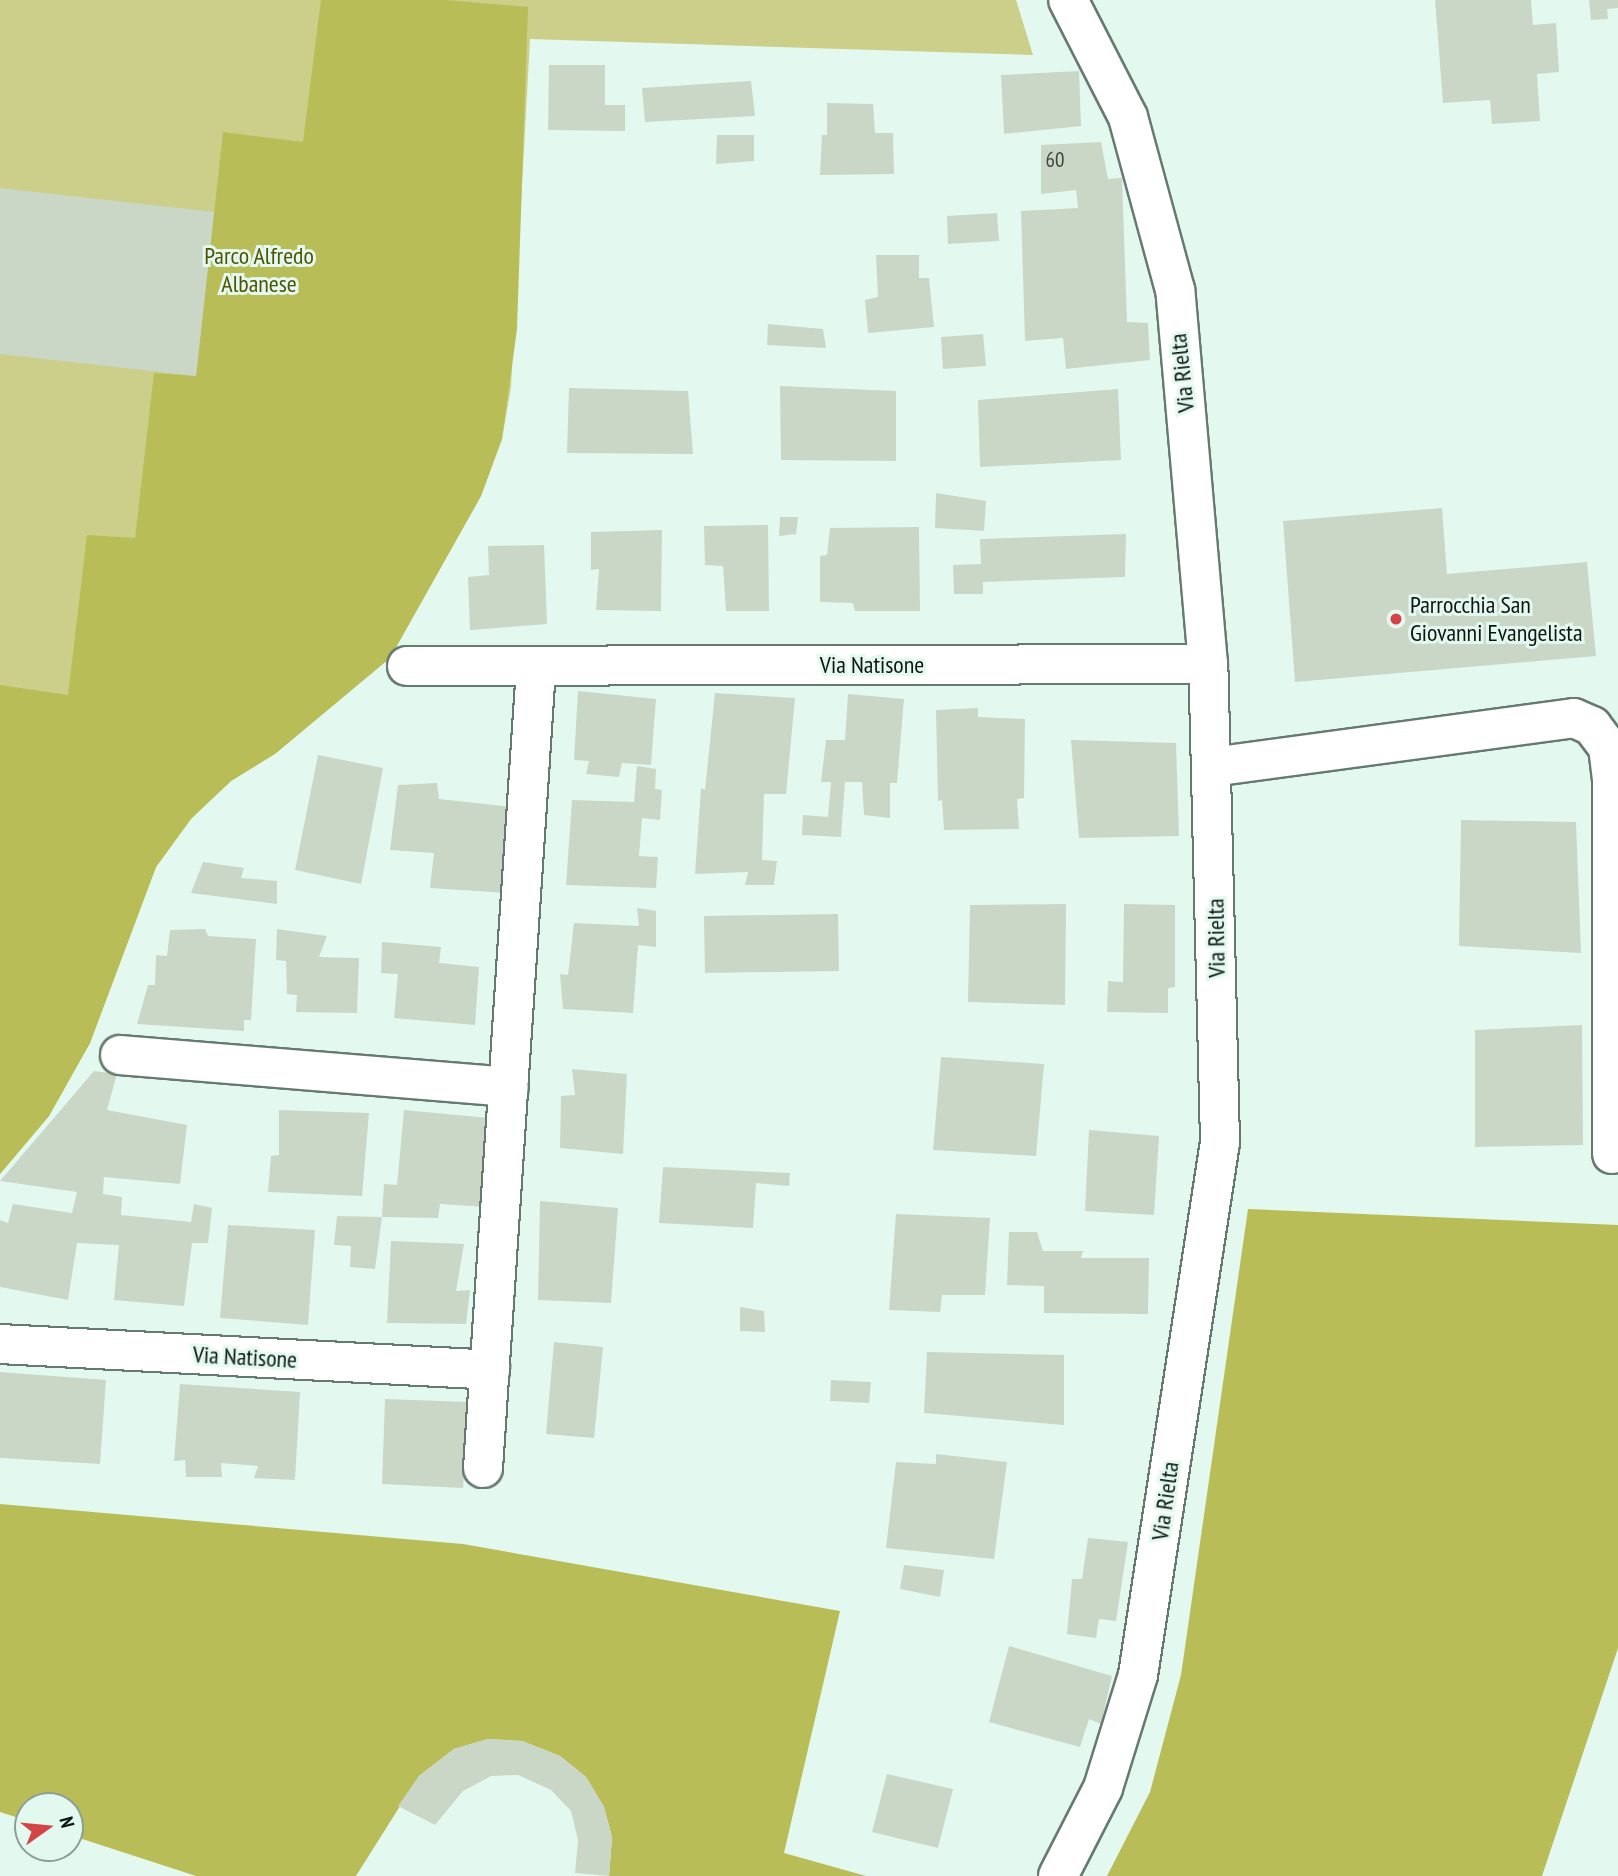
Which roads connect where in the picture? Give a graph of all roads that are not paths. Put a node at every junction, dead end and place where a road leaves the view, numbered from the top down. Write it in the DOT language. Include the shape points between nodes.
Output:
graph roads {
  1 [pos="1068,0"];
  2 [pos="1208,664"];
  3 [pos="407,666"];
  4 [pos="536,667"];
  5 [pos="1212,767"];
  6 [pos="120,1055"];
  7 [pos="509,1087"];
  8 [pos="1612,1154"];
  9 [pos="0,1344"];
  10 [pos="489,1370"];
  11 [pos="484,1468"];
  12 [pos="1058,1876"];
  1 -- 2 [label="street, Via Rielta" via="1128,117 1175,290"];
  2 -- 4 [label="street, Via Natisone"];
  2 -- 5 [label="street, Via Rielta"];
  3 -- 4 [label="street, Via Natisone"];
  4 -- 7 [label="street"];
  5 -- 8 [label="street" via="1574,718 1592,726 1608,747 1612,780"];
  5 -- 12 [label="street, Via Rielta" via="1220,1142 1212,1208 1138,1675 1102,1788"];
  6 -- 7 [label="street"];
  7 -- 10 [label="street"];
  9 -- 10 [label="street, Via Natisone"];
  10 -- 11 [label="street"];
}
